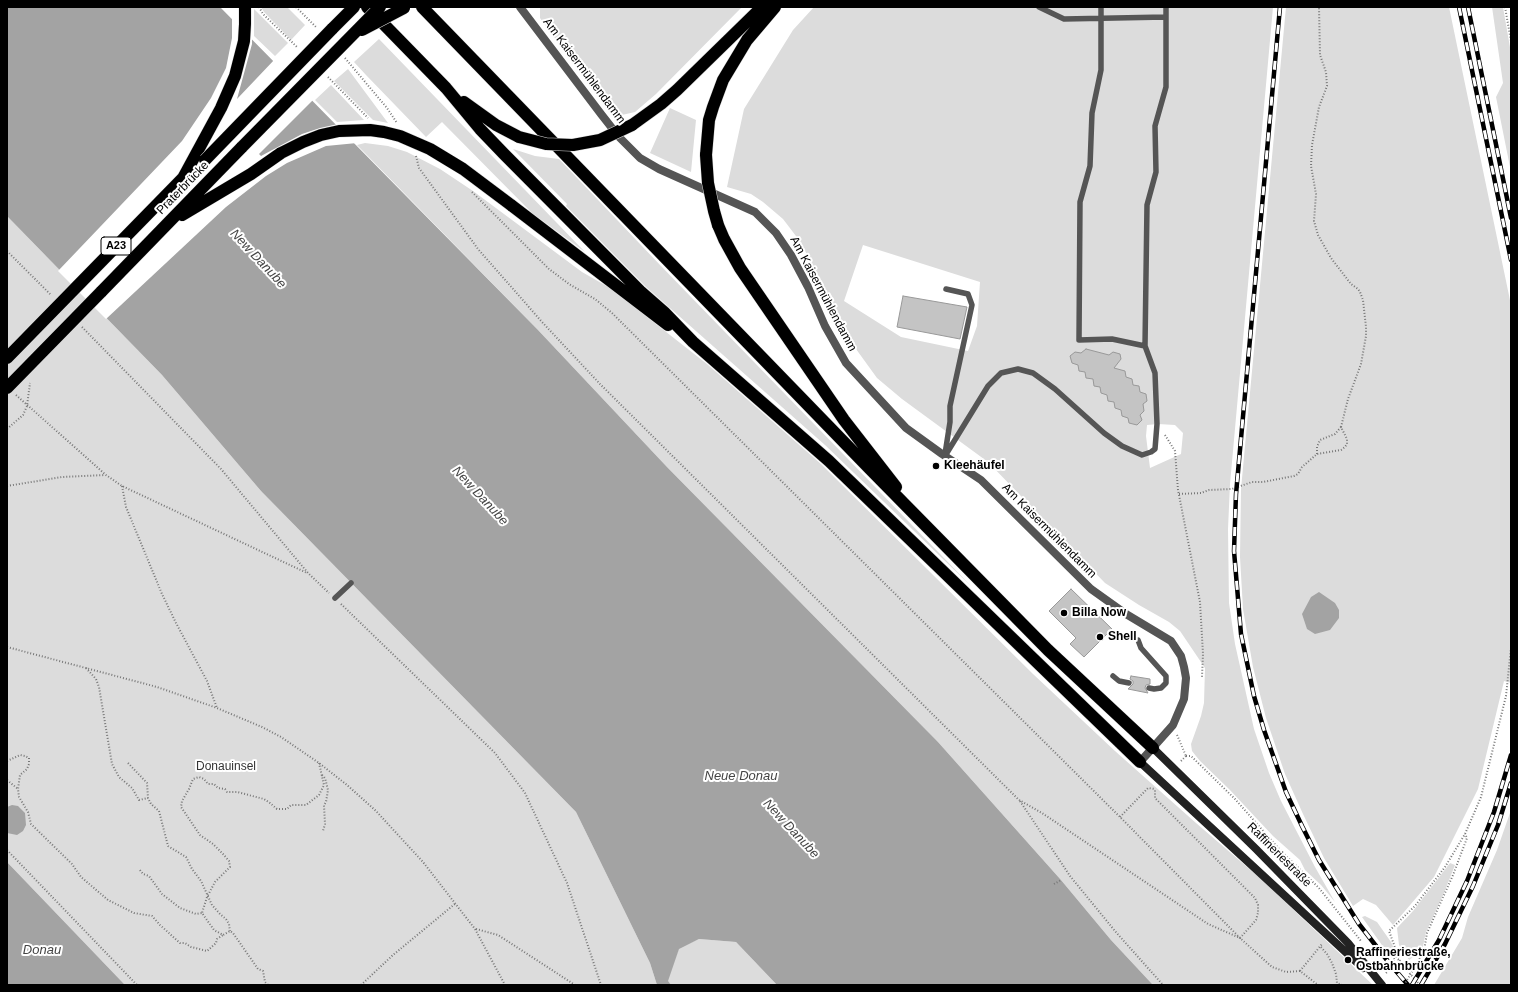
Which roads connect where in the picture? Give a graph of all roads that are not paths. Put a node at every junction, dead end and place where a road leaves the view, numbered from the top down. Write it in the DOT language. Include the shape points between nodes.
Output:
graph roads {
  1 [pos="245,7"];
  2 [pos="344,7"];
  3 [pos="354,7"];
  4 [pos="367,7"];
  5 [pos="380,7"];
  6 [pos="406,7"];
  7 [pos="422,7"];
  8 [pos="520,7"];
  9 [pos="762,7"];
  10 [pos="774,7"];
  11 [pos="1039,7"];
  12 [pos="1101,7"];
  13 [pos="1166,7"];
  14 [pos="1166,17"];
  15 [pos="1101,18"];
  16 [pos="327,31"];
  17 [pos="352,35"];
  18 [pos="446,88"];
  19 [pos="183,178"];
  20 [pos="167,224"];
  21 [pos="946,289"];
  22 [pos="693,342"];
  23 [pos="1145,346"];
  24 [pos="7,358"];
  25 [pos="10,390"];
  26 [pos="945,456"];
  27 [pos="920,520"];
  28 [pos="352,583"];
  29 [pos="335,598"];
  30 [pos="1138,640"];
  31 [pos="1113,676"];
  32 [pos="1129,683"];
  33 [pos="1149,688"];
  34 [pos="1153,748"];
  35 [pos="1140,762"];
  36 [pos="1381,985"];
  1 -- 19 [label="highway" via="244,41 235,76 221,108"];
  2 -- 16 [label="highway"];
  3 -- 16 [label="highway, Praterbrücke / A23"];
  4 -- 18 [label="highway"];
  5 -- 17 [label="highway, Praterbrücke / A23, bridge"];
  6 -- 17 [label="highway, bridge"];
  7 -- 27 [label="highway"];
  8 -- 26 [label="street, Am Kaisermühlendamm" via="619,137 640,158 755,212 776,233 791,255 846,363 906,428"];
  9 -- 18 [label="highway, bridge" via="661,104 632,124 600,140 573,145 546,144 519,137 486,118"];
  10 -- 27 [label="highway, bridge" via="747,40 724,80 709,120 706,155 714,211 724,239 740,268 844,420"];
  11 -- 15 [label="lane" via="1064,19"];
  12 -- 15 [label="lane"];
  13 -- 14 [label="lane"];
  14 -- 15 [label="lane"];
  14 -- 23 [label="lane" via="1166,87 1155,126 1156,172 1147,205"];
  15 -- 23 [label="lane" via="1100,70 1092,113 1090,166 1080,202 1079,340 1112,339"];
  16 -- 19 [label="highway, Praterbrücke / A23, bridge" via="205,160"];
  17 -- 20 [label="highway, Praterbrücke / A23, bridge"];
  18 -- 22 [label="highway" via="504,154"];
  19 -- 24 [label="highway, Praterbrücke / A23, bridge"];
  20 -- 22 [label="highway, bridge" via="303,142 339,131 384,132 416,142 463,169"];
  20 -- 25 [label="highway, Praterbrücke / A23, bridge"];
  21 -- 26 [label="lane" via="968,294 972,304 950,406"];
  22 -- 35 [label="highway" via="829,461"];
  23 -- 26 [label="lane" via="1155,373 1158,424 1155,449 1151,452 1142,455 1122,446 1050,385 1033,373 1018,369 1001,373 988,386"];
  26 -- 34 [label="street, Am Kaisermühlendamm" via="981,480 1090,589 1171,641 1181,656 1186,678 1184,699 1173,725"];
  27 -- 34 [label="highway" via="1048,650"];
  28 -- 29 [label="lane"];
  30 -- 33 [label="lane" via="1141,648 1166,676 1166,683 1161,688"];
  31 -- 32 [label="lane"];
  34 -- 35 [label="street, Am Kaisermühlendamm"];
  34 -- 36 [label="main road, Raffineriestraße" via="1256,848 1344,939"];
  35 -- 36 [label="main road, Raffineriestraße"];
}
